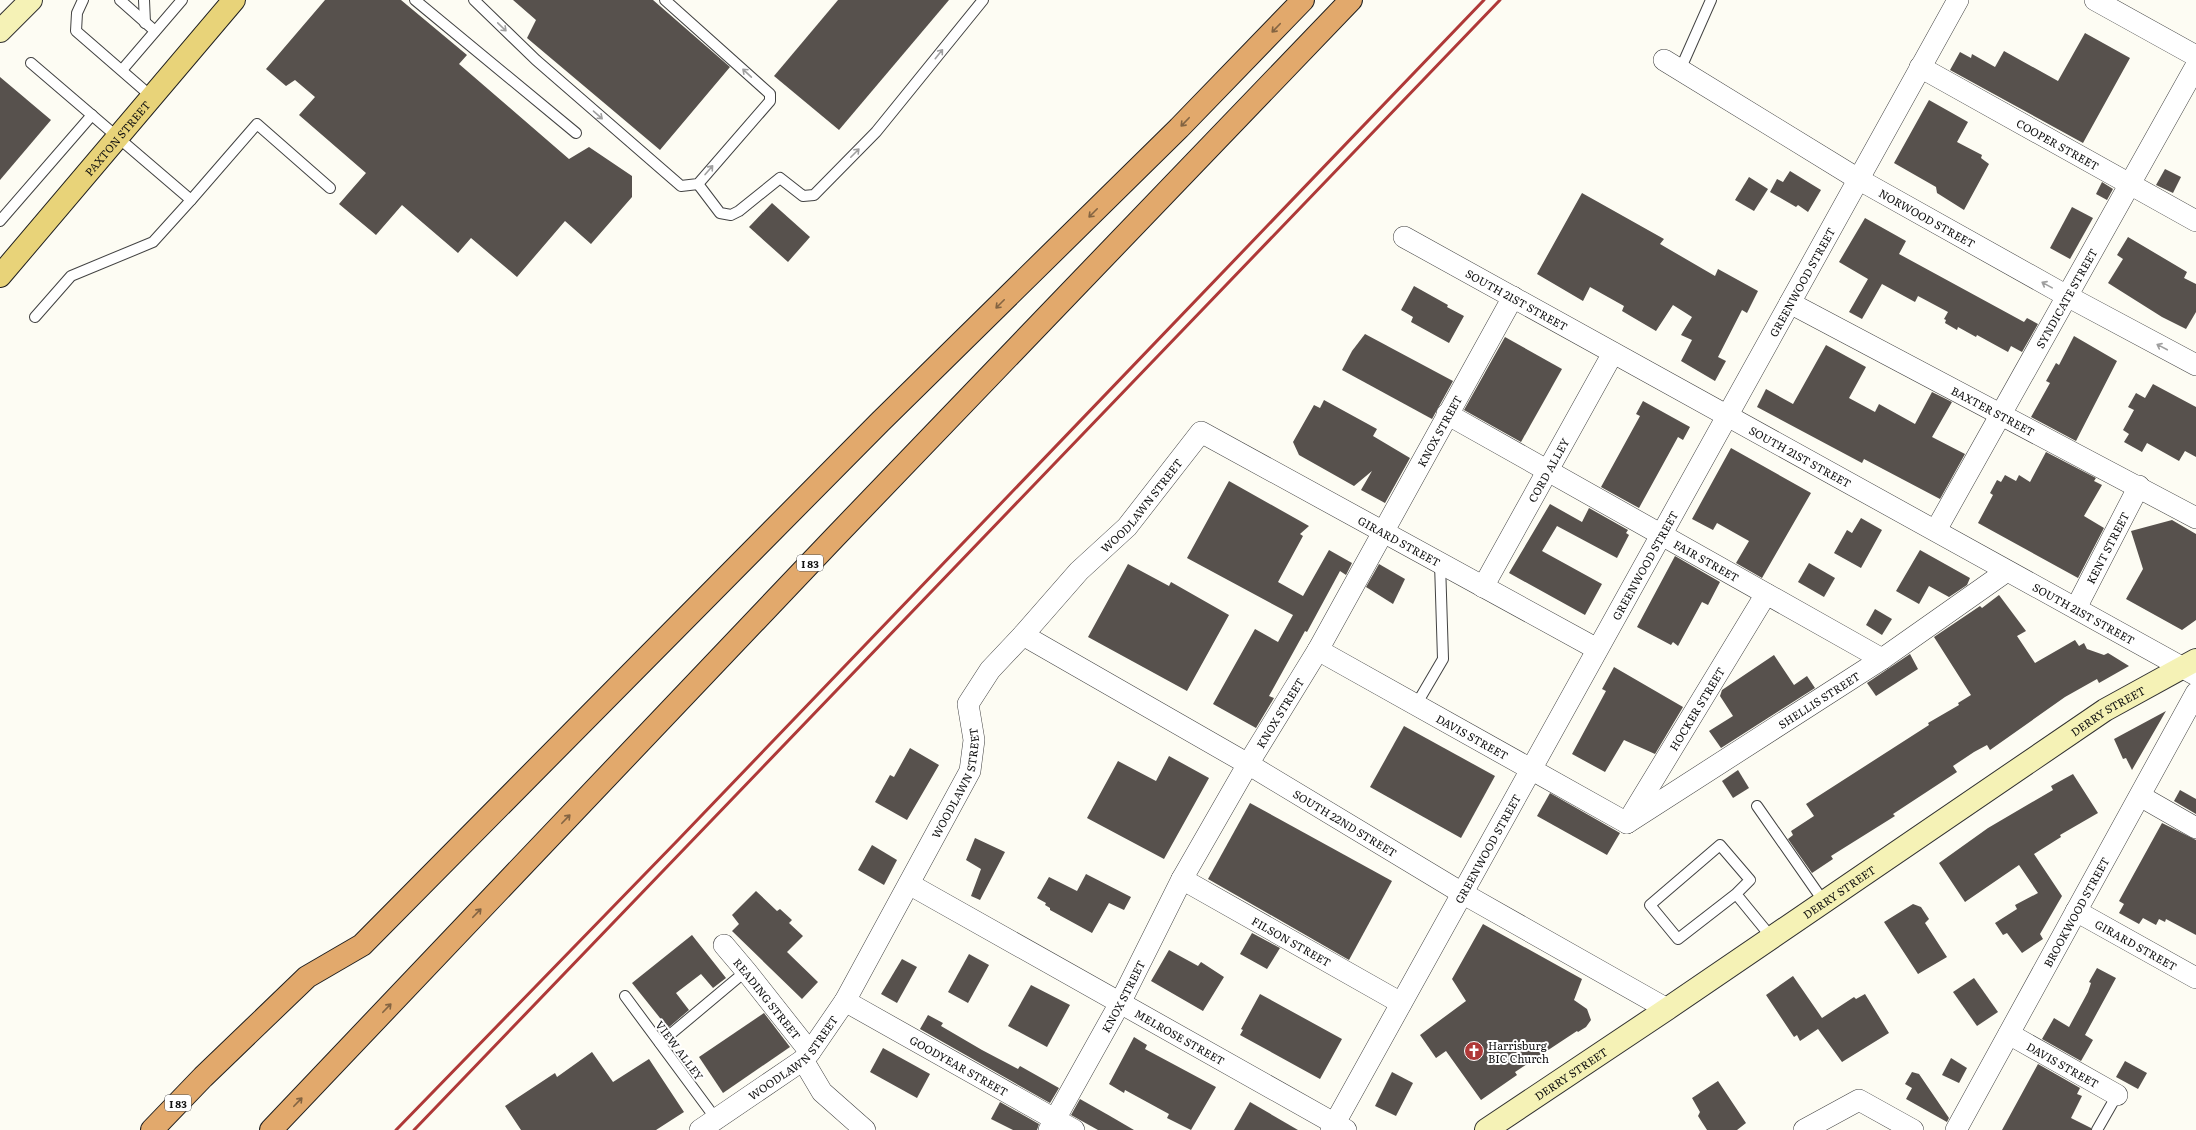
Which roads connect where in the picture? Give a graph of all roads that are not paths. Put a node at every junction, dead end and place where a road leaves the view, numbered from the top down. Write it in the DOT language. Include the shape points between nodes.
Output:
graph roads {
  1 [pos="32,0"];
  2 [pos="77,0"];
  3 [pos="83,0"];
  4 [pos="120,0"];
  5 [pos="144,0"];
  6 [pos="182,0"];
  7 [pos="234,0"];
  8 [pos="415,0"];
  9 [pos="474,0"];
  10 [pos="665,0"];
  11 [pos="983,0"];
  12 [pos="1303,0"];
  13 [pos="1352,0"];
  14 [pos="1711,0"];
  15 [pos="1958,0"];
  16 [pos="2095,0"];
  17 [pos="77,13"];
  18 [pos="146,23"];
  19 [pos="0,30"];
  20 [pos="155,31"];
  21 [pos="2196,56"];
  22 [pos="31,63"];
  23 [pos="1672,65"];
  24 [pos="2196,66"];
  25 [pos="1920,67"];
  26 [pos="122,70"];
  27 [pos="152,96"];
  28 [pos="92,115"];
  29 [pos="576,133"];
  30 [pos="117,137"];
  31 [pos="1858,179"];
  32 [pos="698,184"];
  33 [pos="2130,185"];
  34 [pos="330,188"];
  35 [pos="191,200"];
  36 [pos="0,221"];
  37 [pos="2196,221"];
  38 [pos="1404,237"];
  39 [pos="0,276"];
  40 [pos="2067,296"];
  41 [pos="1513,297"];
  42 [pos="1790,303"];
  43 [pos="34,316"];
  44 [pos="1613,352"];
  45 [pos="2196,365"];
  46 [pos="1447,414"];
  47 [pos="2001,414"];
  48 [pos="1727,416"];
  49 [pos="1201,432"];
  50 [pos="1547,472"];
  51 [pos="2138,486"];
  52 [pos="2196,518"];
  53 [pos="1936,530"];
  54 [pos="1382,531"];
  55 [pos="1661,535"];
  56 [pos="1440,563"];
  57 [pos="2007,571"];
  58 [pos="1483,587"];
  59 [pos="1766,594"];
  60 [pos="2076,608"];
  61 [pos="1023,635"];
  62 [pos="1598,649"];
  63 [pos="1318,650"];
  64 [pos="1882,659"];
  65 [pos="2192,668"];
  66 [pos="2196,693"];
  67 [pos="1416,705"];
  68 [pos="1248,764"];
  69 [pos="1531,769"];
  70 [pos="2140,796"];
  71 [pos="1758,806"];
  72 [pos="1627,823"];
  73 [pos="2196,828"];
  74 [pos="1182,879"];
  75 [pos="909,884"];
  76 [pos="1462,893"];
  77 [pos="1736,894"];
  78 [pos="1824,902"];
  79 [pos="2076,911"];
  80 [pos="1772,938"];
  81 [pos="724,945"];
  82 [pos="746,970"];
  83 [pos="2196,978"];
  84 [pos="625,996"];
  85 [pos="845,1001"];
  86 [pos="1120,1003"];
  87 [pos="1401,1003"];
  88 [pos="1667,1009"];
  89 [pos="2009,1034"];
  90 [pos="660,1043"];
  91 [pos="806,1056"];
  92 [pos="2117,1095"];
  93 [pos="708,1124"];
  94 [pos="1052,1125"];
  95 [pos="1337,1128"];
  96 [pos="152,1130"];
  97 [pos="271,1130"];
  98 [pos="865,1130"];
  99 [pos="1074,1130"];
  100 [pos="1486,1130"];
  101 [pos="1804,1130"];
  102 [pos="1913,1130"];
  103 [pos="1956,1130"];
  104 [pos="2097,1130"];
  1 -- 19 [label="main road"];
  2 -- 17 [label="lane"];
  3 -- 17 [label="lane"];
  4 -- 18 [label="lane"];
  5 -- 18 [label="lane"];
  6 -- 20 [label="lane"];
  7 -- 27 [label="main road, PAXTON STREET"];
  8 -- 29 [label="lane"];
  9 -- 32 [label="lane, one-way" via="536,60 681,186"];
  32 -- 10 [label="lane, one-way" via="770,101 770,94"];
  32 -- 11 [label="lane, one-way" via="720,213 731,215 780,178 803,196 814,195 876,132"];
  12 -- 96 [label="highway, I 83, one-way" via="1179,128 880,422 362,945 307,977"];
  97 -- 13 [label="highway, I 83, one-way" via="824,548"];
  14 -- 23 [label="lane"];
  15 -- 25 [label="street, GREENWOOD STREET"];
  16 -- 21 [label="street"];
  17 -- 26 [label="lane" via="76,31"];
  18 -- 20 [label="lane"];
  20 -- 26 [label="lane"];
  22 -- 28 [label="lane"];
  23 -- 31 [label="street, NORWOOD STREET"];
  24 -- 33 [label="street, SYNDICATE STREET"];
  25 -- 31 [label="street, GREENWOOD STREET"];
  25 -- 33 [label="street, COOPER STREET"];
  26 -- 27 [label="lane"];
  27 -- 30 [label="main road, PAXTON STREET"];
  28 -- 30 [label="lane"];
  28 -- 36 [label="lane"];
  30 -- 35 [label="lane"];
  30 -- 39 [label="main road, PAXTON STREET"];
  40 -- 31 [label="street, NORWOOD STREET, one-way"];
  31 -- 42 [label="street, GREENWOOD STREET"];
  33 -- 37 [label="street, COOPER STREET"];
  33 -- 40 [label="street, SYNDICATE STREET"];
  34 -- 35 [label="lane" via="257,124"];
  35 -- 43 [label="lane" via="153,242 71,276"];
  38 -- 41 [label="street, SOUTH 21ST STREET"];
  45 -- 40 [label="street, NORWOOD STREET, one-way"];
  40 -- 47 [label="street, SYNDICATE STREET"];
  41 -- 44 [label="street, SOUTH 21ST STREET"];
  41 -- 46 [label="street, KNOX STREET"];
  42 -- 47 [label="street, BAXTER STREET"];
  42 -- 48 [label="street, GREENWOOD STREET"];
  44 -- 48 [label="street, SOUTH 21ST STREET"];
  44 -- 50 [label="street, CORD ALLEY"];
  46 -- 50 [label="street, FAIR STREET"];
  46 -- 54 [label="street, KNOX STREET"];
  47 -- 51 [label="street, BAXTER STREET"];
  47 -- 53 [label="street, SYNDICATE STREET"];
  48 -- 53 [label="street, SOUTH 21ST STREET"];
  48 -- 55 [label="street, GREENWOOD STREET"];
  49 -- 54 [label="street, GIRARD STREET"];
  49 -- 61 [label="street, WOODLAWN STREET" via="1127,527 1079,570"];
  50 -- 55 [label="street, FAIR STREET"];
  50 -- 58 [label="street, CORD ALLEY"];
  51 -- 52 [label="street, BAXTER STREET"];
  51 -- 60 [label="street, KENT STREET"];
  53 -- 57 [label="street, SOUTH 21ST STREET"];
  54 -- 56 [label="street, GIRARD STREET"];
  54 -- 63 [label="street, KNOX STREET"];
  55 -- 59 [label="street, FAIR STREET"];
  55 -- 62 [label="street, GREENWOOD STREET"];
  56 -- 58 [label="street, GIRARD STREET"];
  56 -- 67 [label="lane" via="1443,659"];
  57 -- 60 [label="street, SOUTH 21ST STREET"];
  57 -- 64 [label="street, SHELLIS STREET"];
  58 -- 62 [label="street, GIRARD STREET"];
  59 -- 64 [label="street, FAIR STREET"];
  59 -- 72 [label="street, HOCKER STREET"];
  60 -- 65 [label="street, SOUTH 21ST STREET"];
  61 -- 68 [label="street, SOUTH 22ND STREET"];
  61 -- 75 [label="street, WOODLAWN STREET" via="990,670 968,704 974,740 970,771"];
  62 -- 69 [label="street, GREENWOOD STREET"];
  63 -- 67 [label="street, DAVIS STREET"];
  63 -- 68 [label="street, KNOX STREET"];
  64 -- 72 [label="street, SHELLIS STREET"];
  65 -- 78 [label="main road, DERRY STREET" via="2105,710"];
  66 -- 70 [label="street, BROOKWOOD STREET"];
  67 -- 69 [label="street, DAVIS STREET"];
  68 -- 74 [label="street, KNOX STREET"];
  68 -- 76 [label="street, SOUTH 22ND STREET"];
  69 -- 72 [label="street, DAVIS STREET"];
  69 -- 76 [label="street, GREENWOOD STREET"];
  70 -- 73 [label="street"];
  70 -- 79 [label="street, BROOKWOOD STREET"];
  71 -- 78 [label="lane"];
  74 -- 86 [label="street, KNOX STREET"];
  74 -- 87 [label="street, FILSON STREET"];
  75 -- 85 [label="street, WOODLAWN STREET"];
  75 -- 86 [label="street, MELROSE STREET"];
  76 -- 87 [label="street, GREENWOOD STREET"];
  76 -- 88 [label="street, SOUTH 22ND STREET"];
  77 -- 77 [label="lane" via="1750,880 1720,845 1650,905 1678,939"];
  77 -- 80 [label="lane"];
  78 -- 80 [label="main road, DERRY STREET"];
  79 -- 83 [label="street, GIRARD STREET"];
  79 -- 89 [label="street, BROOKWOOD STREET"];
  80 -- 88 [label="main road, DERRY STREET"];
  81 -- 82 [label="street, READING STREET"];
  82 -- 90 [label="lane"];
  82 -- 91 [label="street, READING STREET"];
  84 -- 90 [label="lane, VIEW ALLEY"];
  85 -- 91 [label="street, WOODLAWN STREET"];
  85 -- 94 [label="street, GOODYEAR STREET"];
  86 -- 94 [label="street, KNOX STREET"];
  86 -- 95 [label="street, MELROSE STREET"];
  87 -- 95 [label="street, GREENWOOD STREET"];
  88 -- 100 [label="main road, DERRY STREET"];
  89 -- 92 [label="street, DAVIS STREET"];
  89 -- 103 [label="street, BROOKWOOD STREET"];
  90 -- 93 [label="lane, VIEW ALLEY"];
  91 -- 93 [label="street, WOODLAWN STREET"];
  91 -- 98 [label="street, READING STREET" via="822,1092"];
  92 -- 104 [label="lane"];
  94 -- 99 [label="street, GOODYEAR STREET"];
  101 -- 102 [label="street" via="1859,1100"];
}
